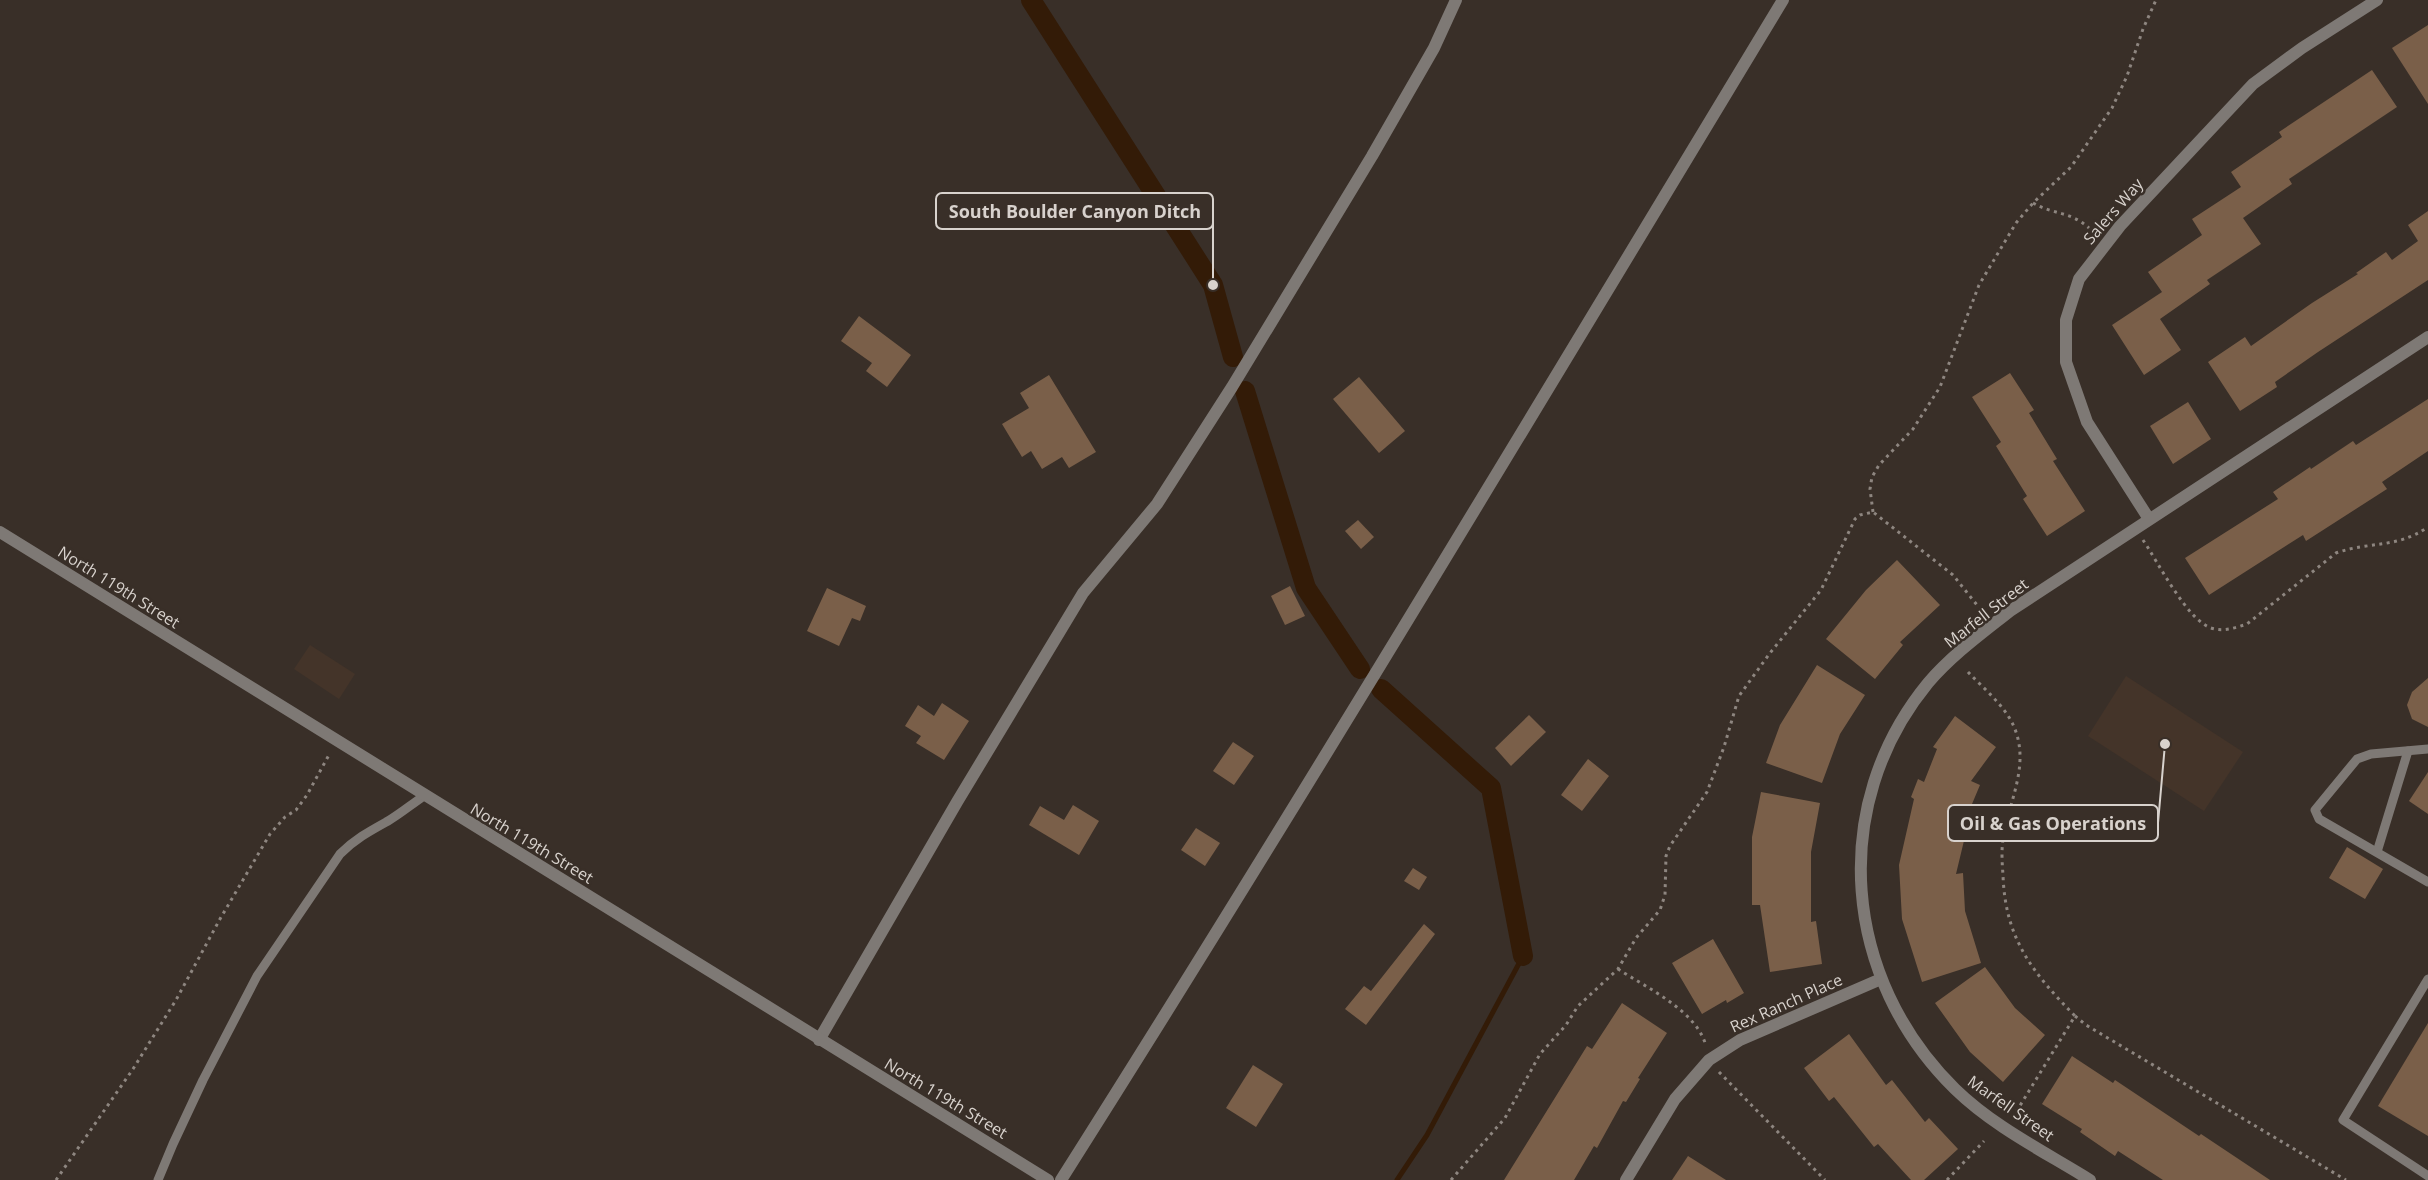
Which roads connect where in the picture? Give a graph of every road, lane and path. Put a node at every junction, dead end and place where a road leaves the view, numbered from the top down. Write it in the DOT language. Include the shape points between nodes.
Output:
graph roads {
  1 [pos="1456,0"];
  2 [pos="1782,0"];
  3 [pos="2156,0"];
  4 [pos="2377,0"];
  5 [pos="2033,203"];
  6 [pos="2089,228"];
  7 [pos="2428,337"];
  8 [pos="1873,512"];
  9 [pos="2149,519"];
  10 [pos="2428,527"];
  11 [pos="0,532"];
  12 [pos="2142,539"];
  13 [pos="1977,605"];
  14 [pos="1968,672"];
  15 [pos="337,742"];
  16 [pos="2428,749"];
  17 [pos="2408,751"];
  18 [pos="424,796"];
  19 [pos="2377,852"];
  20 [pos="2428,882"];
  21 [pos="1618,969"];
  22 [pos="2428,979"];
  23 [pos="1881,980"];
  24 [pos="2075,1016"];
  25 [pos="1704,1037"];
  26 [pos="819,1040"];
  27 [pos="1725,1079"];
  28 [pos="2014,1115"];
  29 [pos="1984,1141"];
  30 [pos="2428,1176"];
  31 [pos="56,1180"];
  32 [pos="158,1180"];
  33 [pos="1048,1180"];
  34 [pos="1061,1180"];
  35 [pos="1451,1180"];
  36 [pos="1626,1180"];
  37 [pos="1825,1180"];
  38 [pos="1947,1180"];
  39 [pos="2090,1180"];
  40 [pos="2346,1180"];
  1 -- 26 [label="street" via="1434,48 1378,147 1232,387 1157,504 1083,593"];
  2 -- 34 [label="street" via="1387,655"];
  3 -- 5 [label="path" via="2112,108 2071,167"];
  4 -- 9 [label="street, Salers Way" via="2253,84 2120,226 2079,279 2066,320 2066,362 2087,422"];
  5 -- 6 [label="path" via="2051,212 2072,215"];
  5 -- 8 [label="path" via="1979,285 1940,387 1913,429 1872,477"];
  7 -- 9 [label="street, Marfell Street"];
  8 -- 13 [label="path" via="1953,575"];
  8 -- 21 [label="path" via="1860,515 1851,524 1821,590 1739,696 1707,792 1666,856 1665,895 1660,910 1636,938"];
  9 -- 23 [label="street, Marfell Street" via="2010,611 1965,646 1929,683 1904,718 1882,757 1861,842 1860,889 1871,951"];
  10 -- 12 [label="path" via="2401,541 2336,553 2247,624 2230,630 2213,629 2197,620"];
  11 -- 15 [label="street, North 119th Street"];
  14 -- 24 [label="path" via="2005,712 2016,730 2021,750 2020,772 2003,844 2003,889 2013,933 2043,983"];
  15 -- 18 [label="street, North 119th Street"];
  15 -- 31 [label="path" via="307,795 270,834 157,1029"];
  16 -- 17 [label="lane"];
  17 -- 19 [label="lane"];
  17 -- 19 [label="lane" via="2357,759 2315,810 2319,819"];
  18 -- 26 [label="street, North 119th Street"];
  18 -- 32 [label="lane" via="367,831 340,854 257,976 203,1080"];
  19 -- 20 [label="lane"];
  21 -- 25 [label="path" via="1688,1015"];
  21 -- 35 [label="path" via="1578,1006 1540,1054 1505,1118"];
  22 -- 30 [label="lane" via="2343,1120"];
  23 -- 36 [label="street, Rex Ranch Place" via="1740,1040 1709,1060 1676,1099"];
  23 -- 39 [label="street, Marfell Street" via="1912,1039 1955,1089 2007,1128"];
  24 -- 28 [label="path"];
  24 -- 40 [label="path"];
  26 -- 33 [label="street, North 119th Street"];
  27 -- 37 [label="path"];
  29 -- 38 [label="path"];
}
